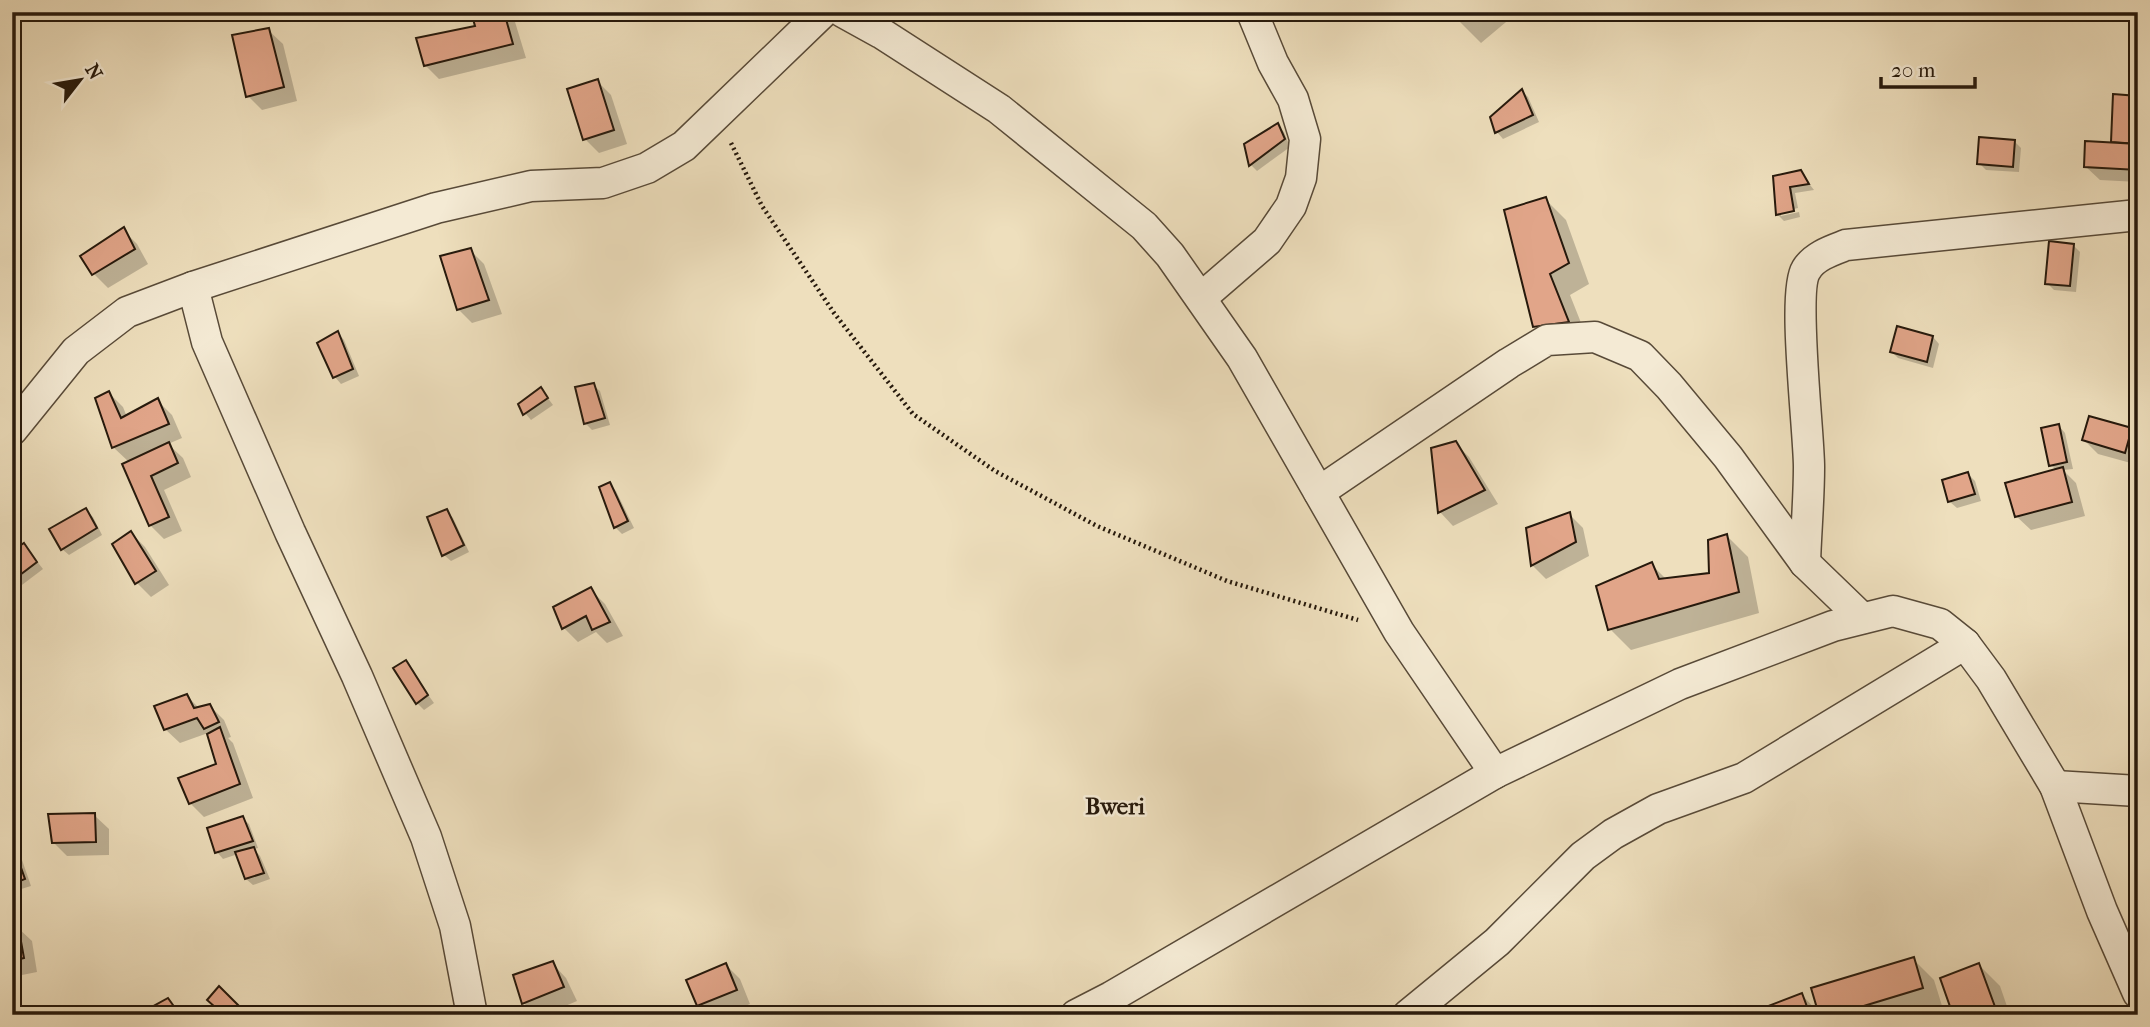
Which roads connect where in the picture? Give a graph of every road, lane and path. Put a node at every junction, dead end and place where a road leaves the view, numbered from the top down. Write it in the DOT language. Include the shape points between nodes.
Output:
graph roads {
  1 [pos="823,12"];
  2 [pos="844,12"];
  3 [pos="1252,12"];
  4 [pos="717,114"];
  5 [pos="2138,215"];
  6 [pos="193,287"];
  7 [pos="1201,298"];
  8 [pos="12,430"];
  9 [pos="1319,492"];
  10 [pos="1805,563"];
  11 [pos="1862,618"];
  12 [pos="1399,632"];
  13 [pos="1965,644"];
  14 [pos="1495,773"];
  15 [pos="2055,786"];
  16 [pos="2138,790"];
  17 [pos="2138,993"];
  18 [pos="472,1015"];
  19 [pos="1076,1015"];
  20 [pos="1408,1015"];
  1 -- 4 [label="street"];
  2 -- 7 [label="street" via="999,108 1074,168 1144,226"];
  3 -- 7 [label="street" via="1293,99 1305,139 1301,178 1291,206 1267,241"];
  4 -- 6 [label="street" via="684,146 647,168 603,183 531,186 436,208"];
  4 -- 12 [label="path" via="762,206 834,313 913,414 995,471 1097,526 1227,581"];
  5 -- 10 [label="street" via="1846,245 1824,253 1805,270 1802,331 1809,465"];
  6 -- 8 [label="street" via="127,312 76,351"];
  6 -- 18 [label="street" via="207,342 426,837 455,926"];
  7 -- 9 [label="street" via="1242,358"];
  9 -- 10 [label="street" via="1547,340 1595,337 1640,356 1669,386 1728,457"];
  9 -- 12 [label="street"];
  10 -- 11 [label="street"];
  11 -- 13 [label="street" via="1893,611 1918,616 1940,624"];
  11 -- 14 [label="street" via="1680,684"];
  12 -- 14 [label="street"];
  13 -- 15 [label="street" via="1992,679"];
  13 -- 20 [label="street" via="1744,778 1658,808 1613,834 1583,856 1497,942"];
  14 -- 19 [label="street"];
  15 -- 16 [label="street"];
  15 -- 17 [label="street"];
}
